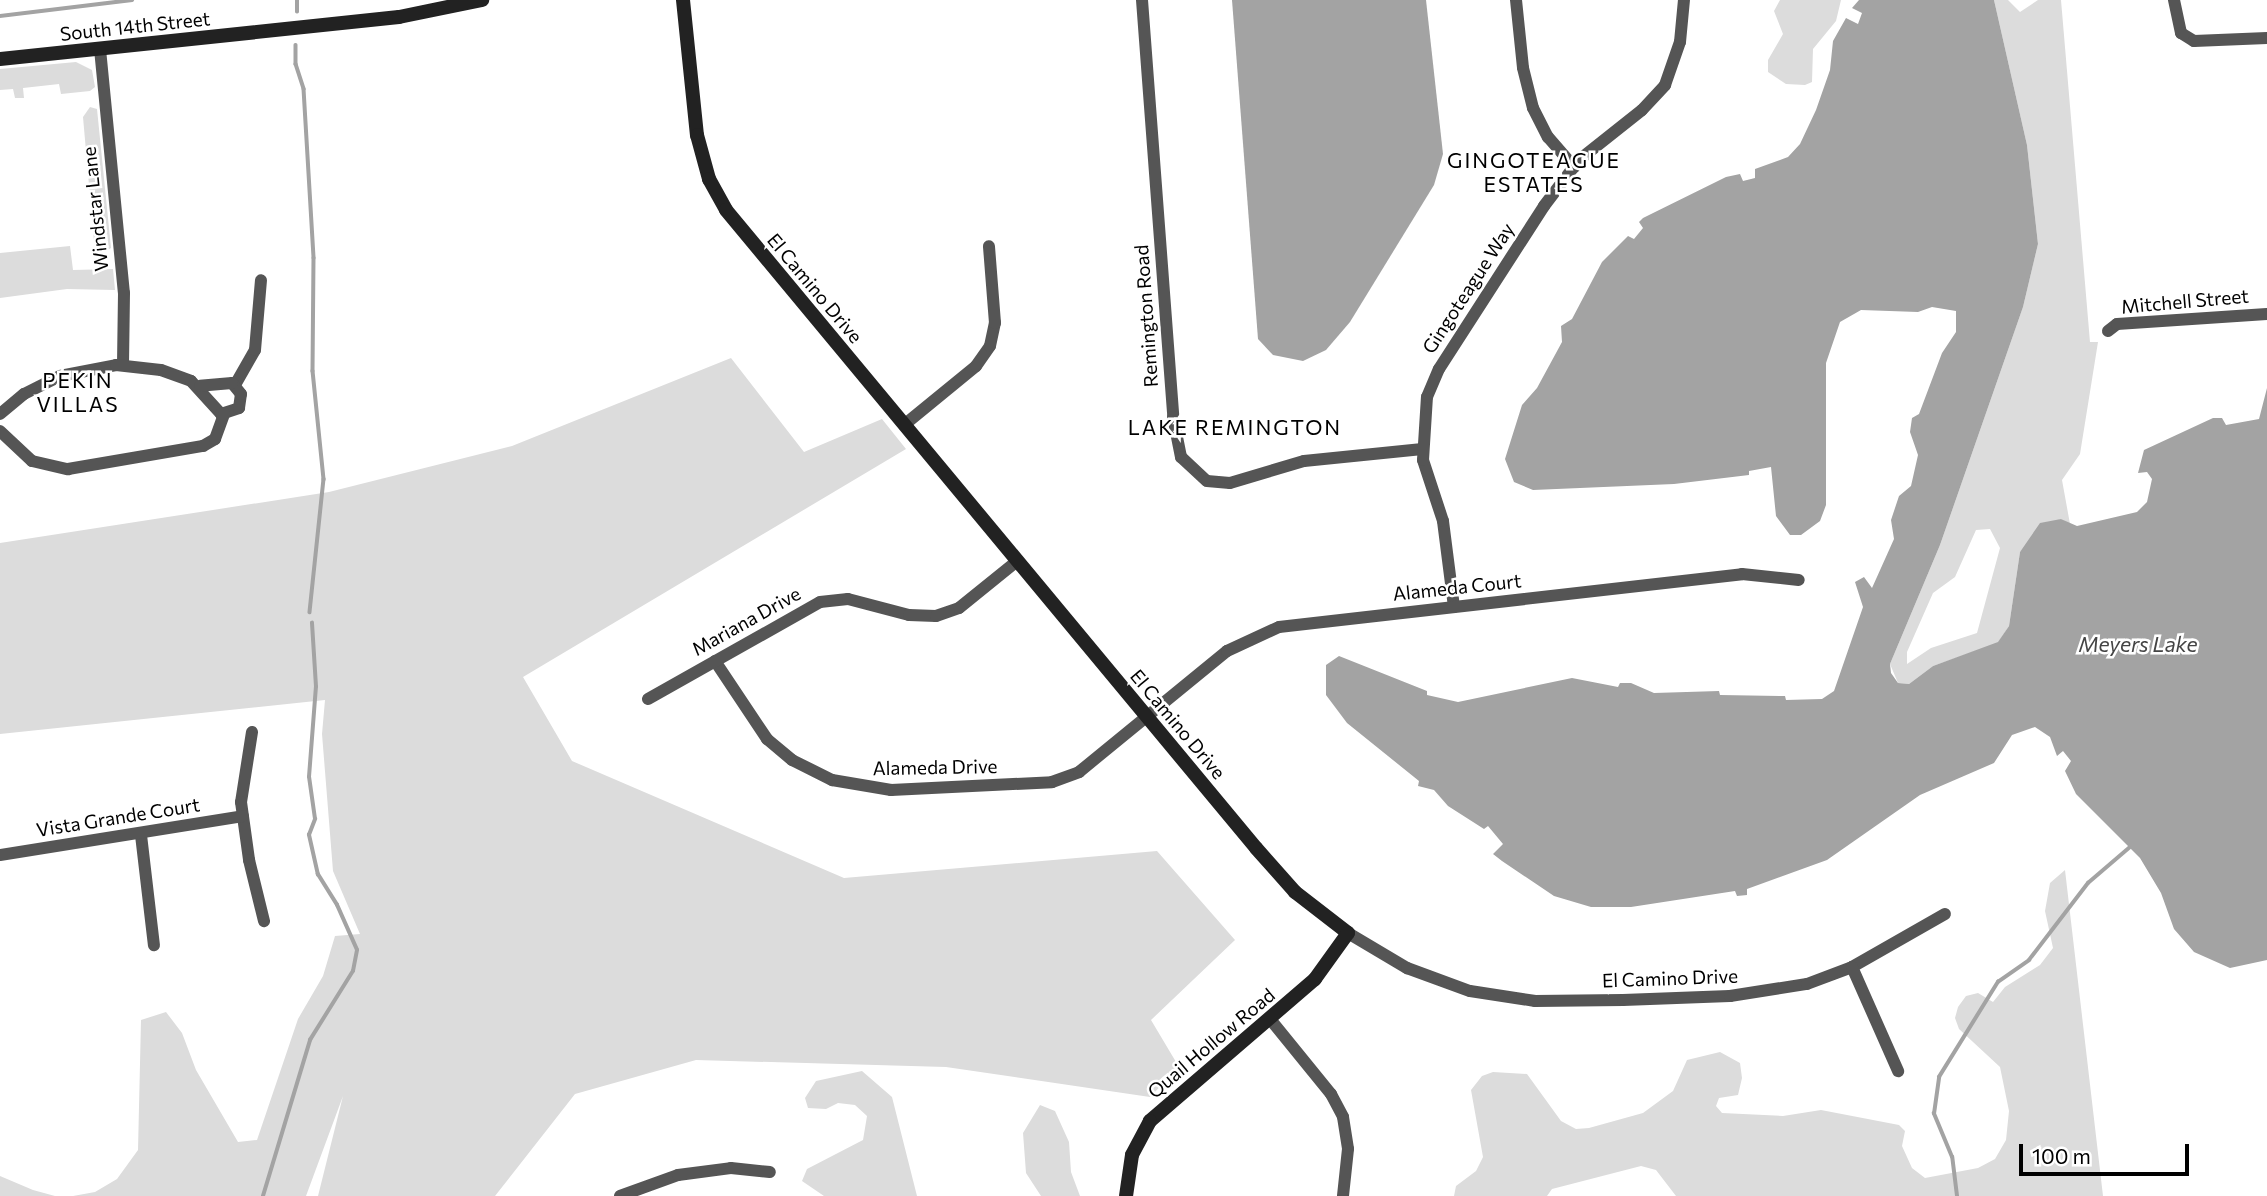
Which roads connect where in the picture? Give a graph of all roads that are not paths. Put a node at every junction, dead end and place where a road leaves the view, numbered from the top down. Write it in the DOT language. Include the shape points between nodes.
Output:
graph roads {
  1 [pos="482,0"];
  2 [pos="683,0"];
  3 [pos="1142,0"];
  4 [pos="1516,0"];
  5 [pos="1684,0"];
  6 [pos="2174,0"];
  7 [pos="2267,38"];
  8 [pos="100,49"];
  9 [pos="0,59"];
  10 [pos="1574,167"];
  11 [pos="989,246"];
  12 [pos="261,281"];
  13 [pos="2267,314"];
  14 [pos="2108,331"];
  15 [pos="123,365"];
  16 [pos="235,385"];
  17 [pos="200,386"];
  18 [pos="0,414"];
  19 [pos="224,414"];
  20 [pos="904,425"];
  21 [pos="0,431"];
  22 [pos="1422,449"];
  23 [pos="1017,561"];
  24 [pos="1799,580"];
  25 [pos="1454,607"];
  26 [pos="715,661"];
  27 [pos="648,699"];
  28 [pos="1147,717"];
  29 [pos="252,732"];
  30 [pos="243,816"];
  31 [pos="141,835"];
  32 [pos="0,855"];
  33 [pos="1945,914"];
  34 [pos="264,921"];
  35 [pos="1348,933"];
  36 [pos="154,945"];
  37 [pos="1852,967"];
  38 [pos="1270,1019"];
  39 [pos="1898,1072"];
  40 [pos="770,1172"];
  41 [pos="620,1196"];
  42 [pos="1126,1196"];
  43 [pos="1343,1196"];
  1 -- 8 [label="street, South 14th Street" via="399,17"];
  2 -- 20 [label="street, El Camino Drive" via="697,135 715,191"];
  3 -- 22 [label="street, Remington Road" via="1173,418 1181,457 1208,481 1230,483 1304,461"];
  4 -- 10 [label="street" via="1523,68 1533,108 1548,136"];
  5 -- 10 [label="street, Gingoteague Way" via="1680,42 1665,85"];
  6 -- 7 [label="street" via="2177,24 2185,37 2199,42"];
  8 -- 9 [label="street, South 14th Street"];
  8 -- 15 [label="street, Windstar Lane" via="124,302"];
  10 -- 22 [label="street, Gingoteague Way" via="1439,369 1427,397"];
  11 -- 20 [label="street" via="995,323 990,346 976,366"];
  12 -- 16 [label="street" via="256,350"];
  13 -- 14 [label="street, Mitchell Street" via="2117,324"];
  15 -- 17 [label="street" via="161,370"];
  15 -- 18 [label="street" via="60,376 24,394"];
  16 -- 17 [label="street"];
  16 -- 19 [label="street" via="241,394 239,408"];
  17 -- 19 [label="street"];
  19 -- 21 [label="street" via="215,439 203,446 68,469 32,461"];
  20 -- 23 [label="street, El Camino Drive"];
  22 -- 25 [label="street, Gingoteague Way" via="1443,521"];
  23 -- 26 [label="street, Mariana Drive" via="952,612 919,617 830,599"];
  23 -- 28 [label="street, El Camino Drive"];
  24 -- 25 [label="street, Alameda Court" via="1742,574"];
  25 -- 28 [label="street, Alameda Court" via="1299,623 1260,633 1227,651"];
  26 -- 27 [label="street, Mariana Drive"];
  26 -- 28 [label="street, Alameda Drive" via="752,722 775,747 832,780 877,790 1060,780 1079,772"];
  28 -- 35 [label="street, El Camino Drive" via="1284,881"];
  29 -- 30 [label="street"];
  30 -- 31 [label="street, Vista Grande Court"];
  30 -- 34 [label="street"];
  31 -- 32 [label="street, Vista Grande Court"];
  31 -- 36 [label="street"];
  33 -- 37 [label="street, El Camino Drive"];
  35 -- 37 [label="street, El Camino Drive" via="1430,978 1497,997 1535,1001 1759,993 1807,984"];
  35 -- 38 [label="street, Quail Hollow Road" via="1322,971"];
  37 -- 39 [label="street"];
  38 -- 42 [label="street, Quail Hollow Road" via="1150,1121 1132,1155"];
  38 -- 43 [label="street" via="1331,1094 1343,1116 1348,1149"];
  40 -- 41 [label="street" via="731,1168 678,1175"];
}
